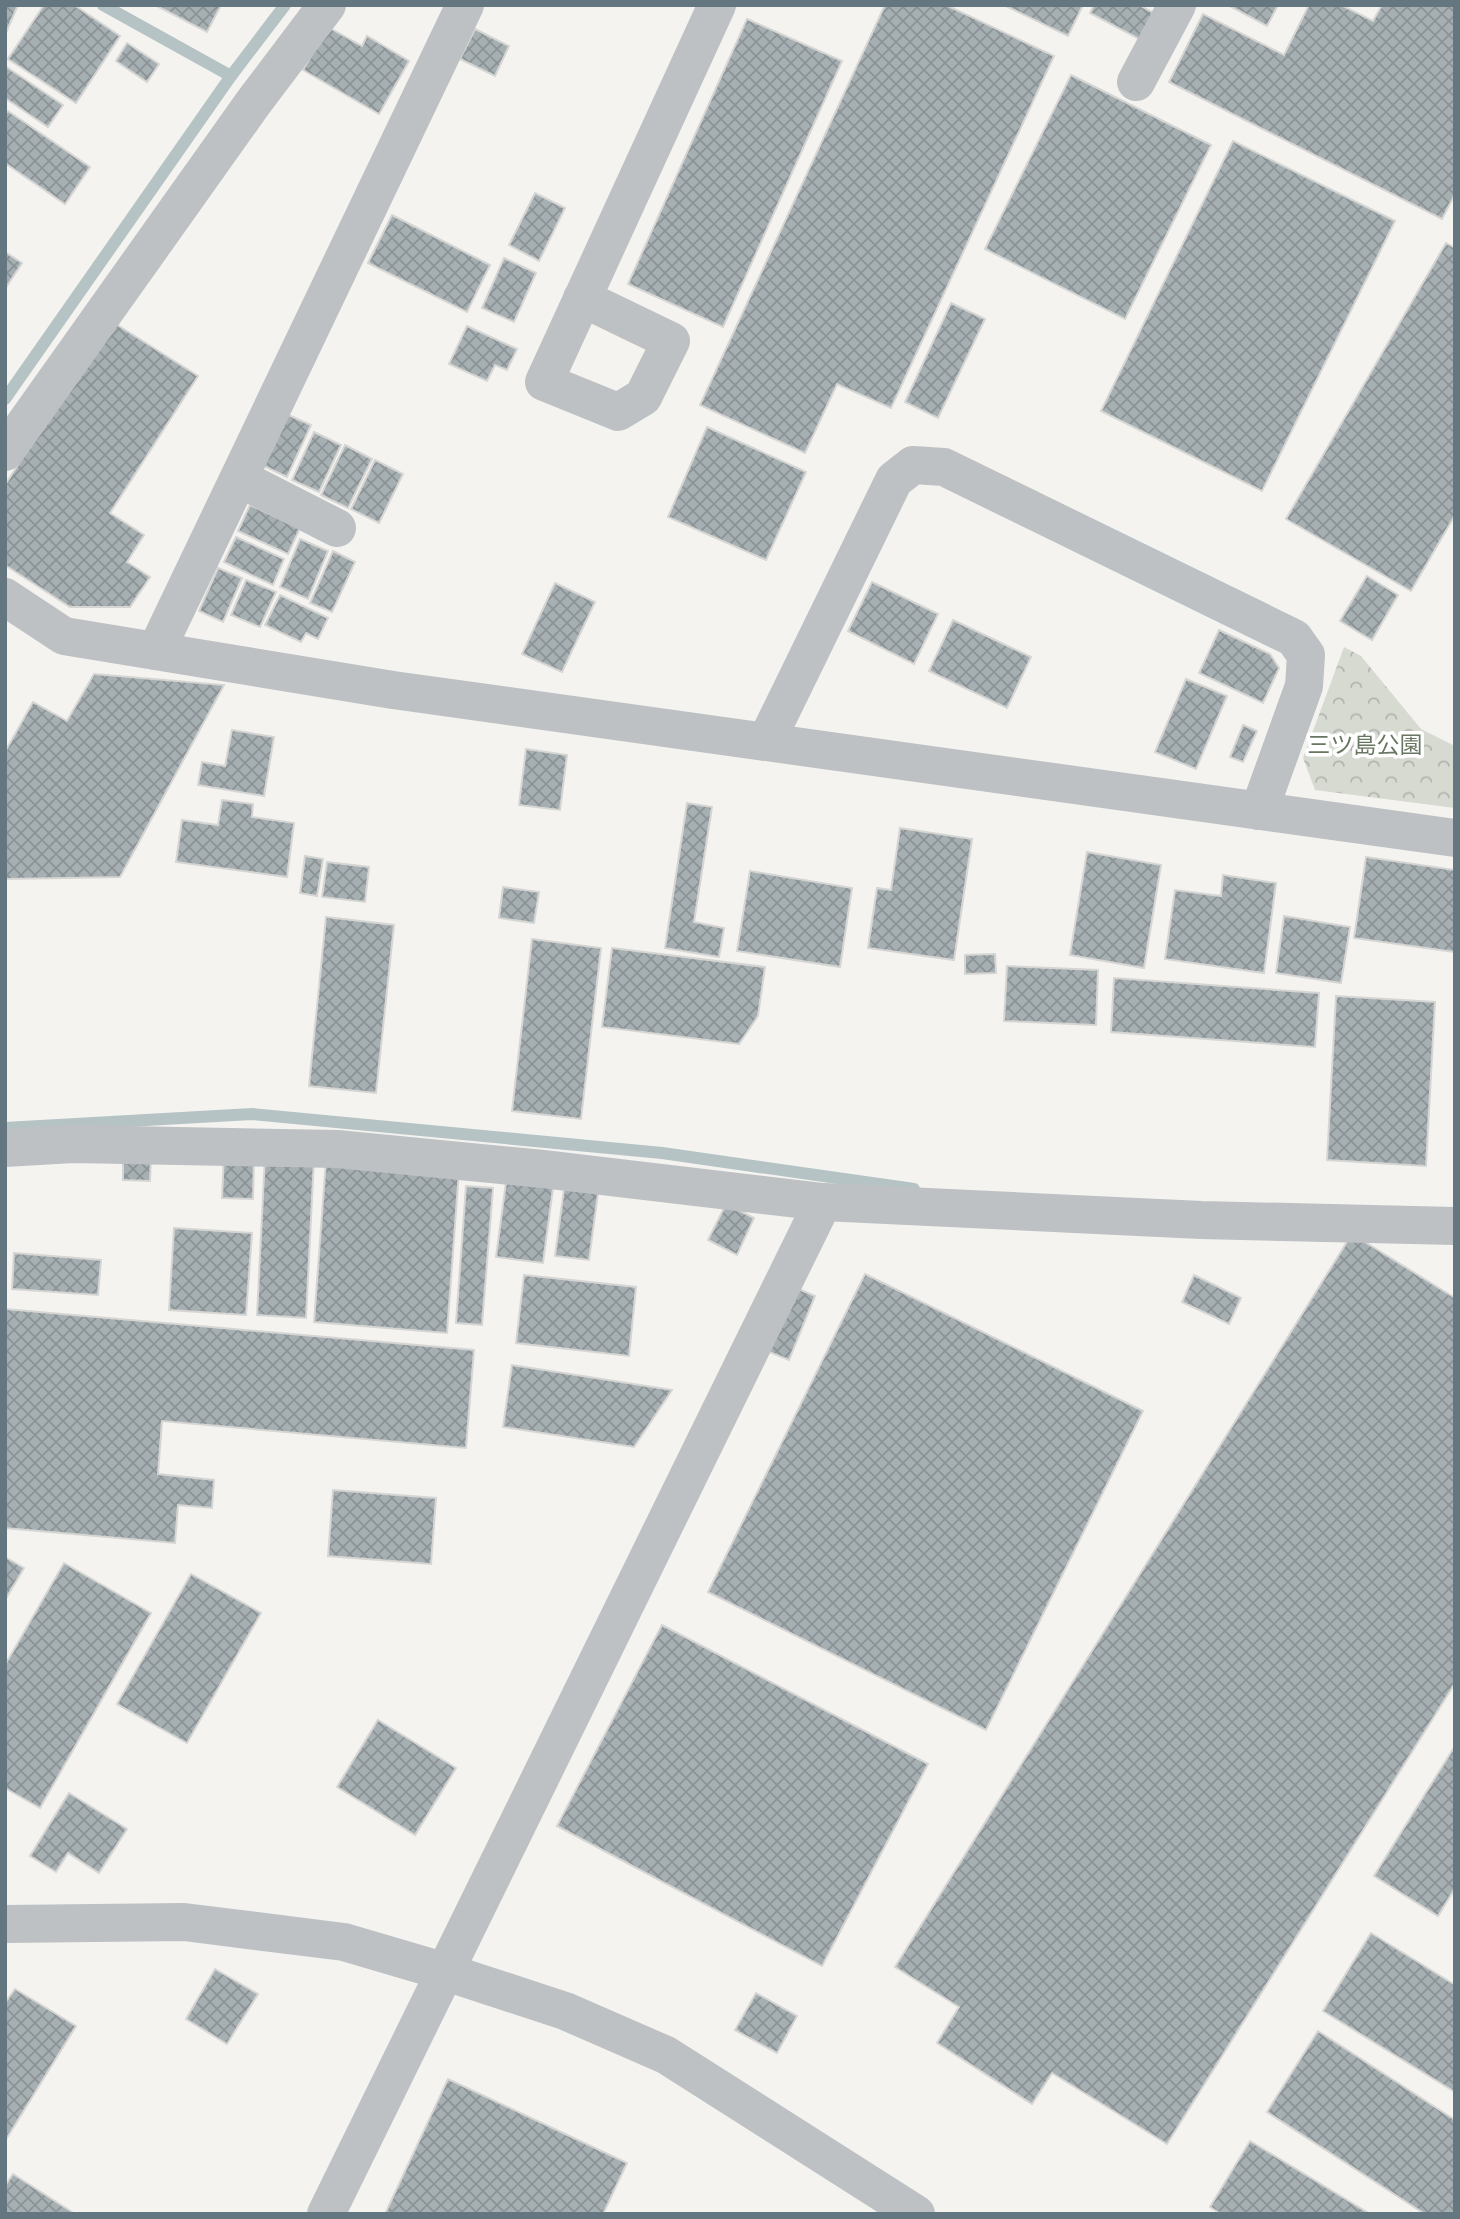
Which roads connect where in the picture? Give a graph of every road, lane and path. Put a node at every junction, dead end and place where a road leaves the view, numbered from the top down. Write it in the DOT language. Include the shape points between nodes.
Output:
graph roads {
  1 [pos="327,5"];
  2 [pos="465,5"];
  3 [pos="717,5"];
  4 [pos="1177,5"];
  5 [pos="1136,82"];
  6 [pos="582,298"];
  7 [pos="5,452"];
  8 [pos="239,478"];
  9 [pos="337,527"];
  10 [pos="5,597"];
  11 [pos="156,651"];
  12 [pos="766,742"];
  13 [pos="1259,811"];
  14 [pos="1455,838"];
  15 [pos="5,1148"];
  16 [pos="823,1202"];
  17 [pos="1455,1226"];
  18 [pos="5,1924"];
  19 [pos="446,1972"];
  20 [pos="326,2214"];
  21 [pos="916,2214"];
  1 -- 7 [label="street"];
  2 -- 8 [label="street"];
  3 -- 6 [label="street"];
  4 -- 5 [label="street"];
  8 -- 9 [label="street"];
  8 -- 11 [label="street"];
  10 -- 11 [label="street" via="64,636"];
  11 -- 12 [label="street" via="393,690"];
  12 -- 13 [label="street"];
  12 -- 13 [label="street" via="894,480 913,465 944,467 1294,638 1306,655 1304,686"];
  13 -- 14 [label="street"];
  15 -- 16 [label="street" via="73,1144 337,1149"];
  16 -- 17 [label="street" via="1201,1220"];
  16 -- 19 [label="street"];
  18 -- 19 [label="street" via="184,1922 344,1942"];
  19 -- 20 [label="street"];
  19 -- 21 [label="street" via="565,2011 666,2054"];
}
